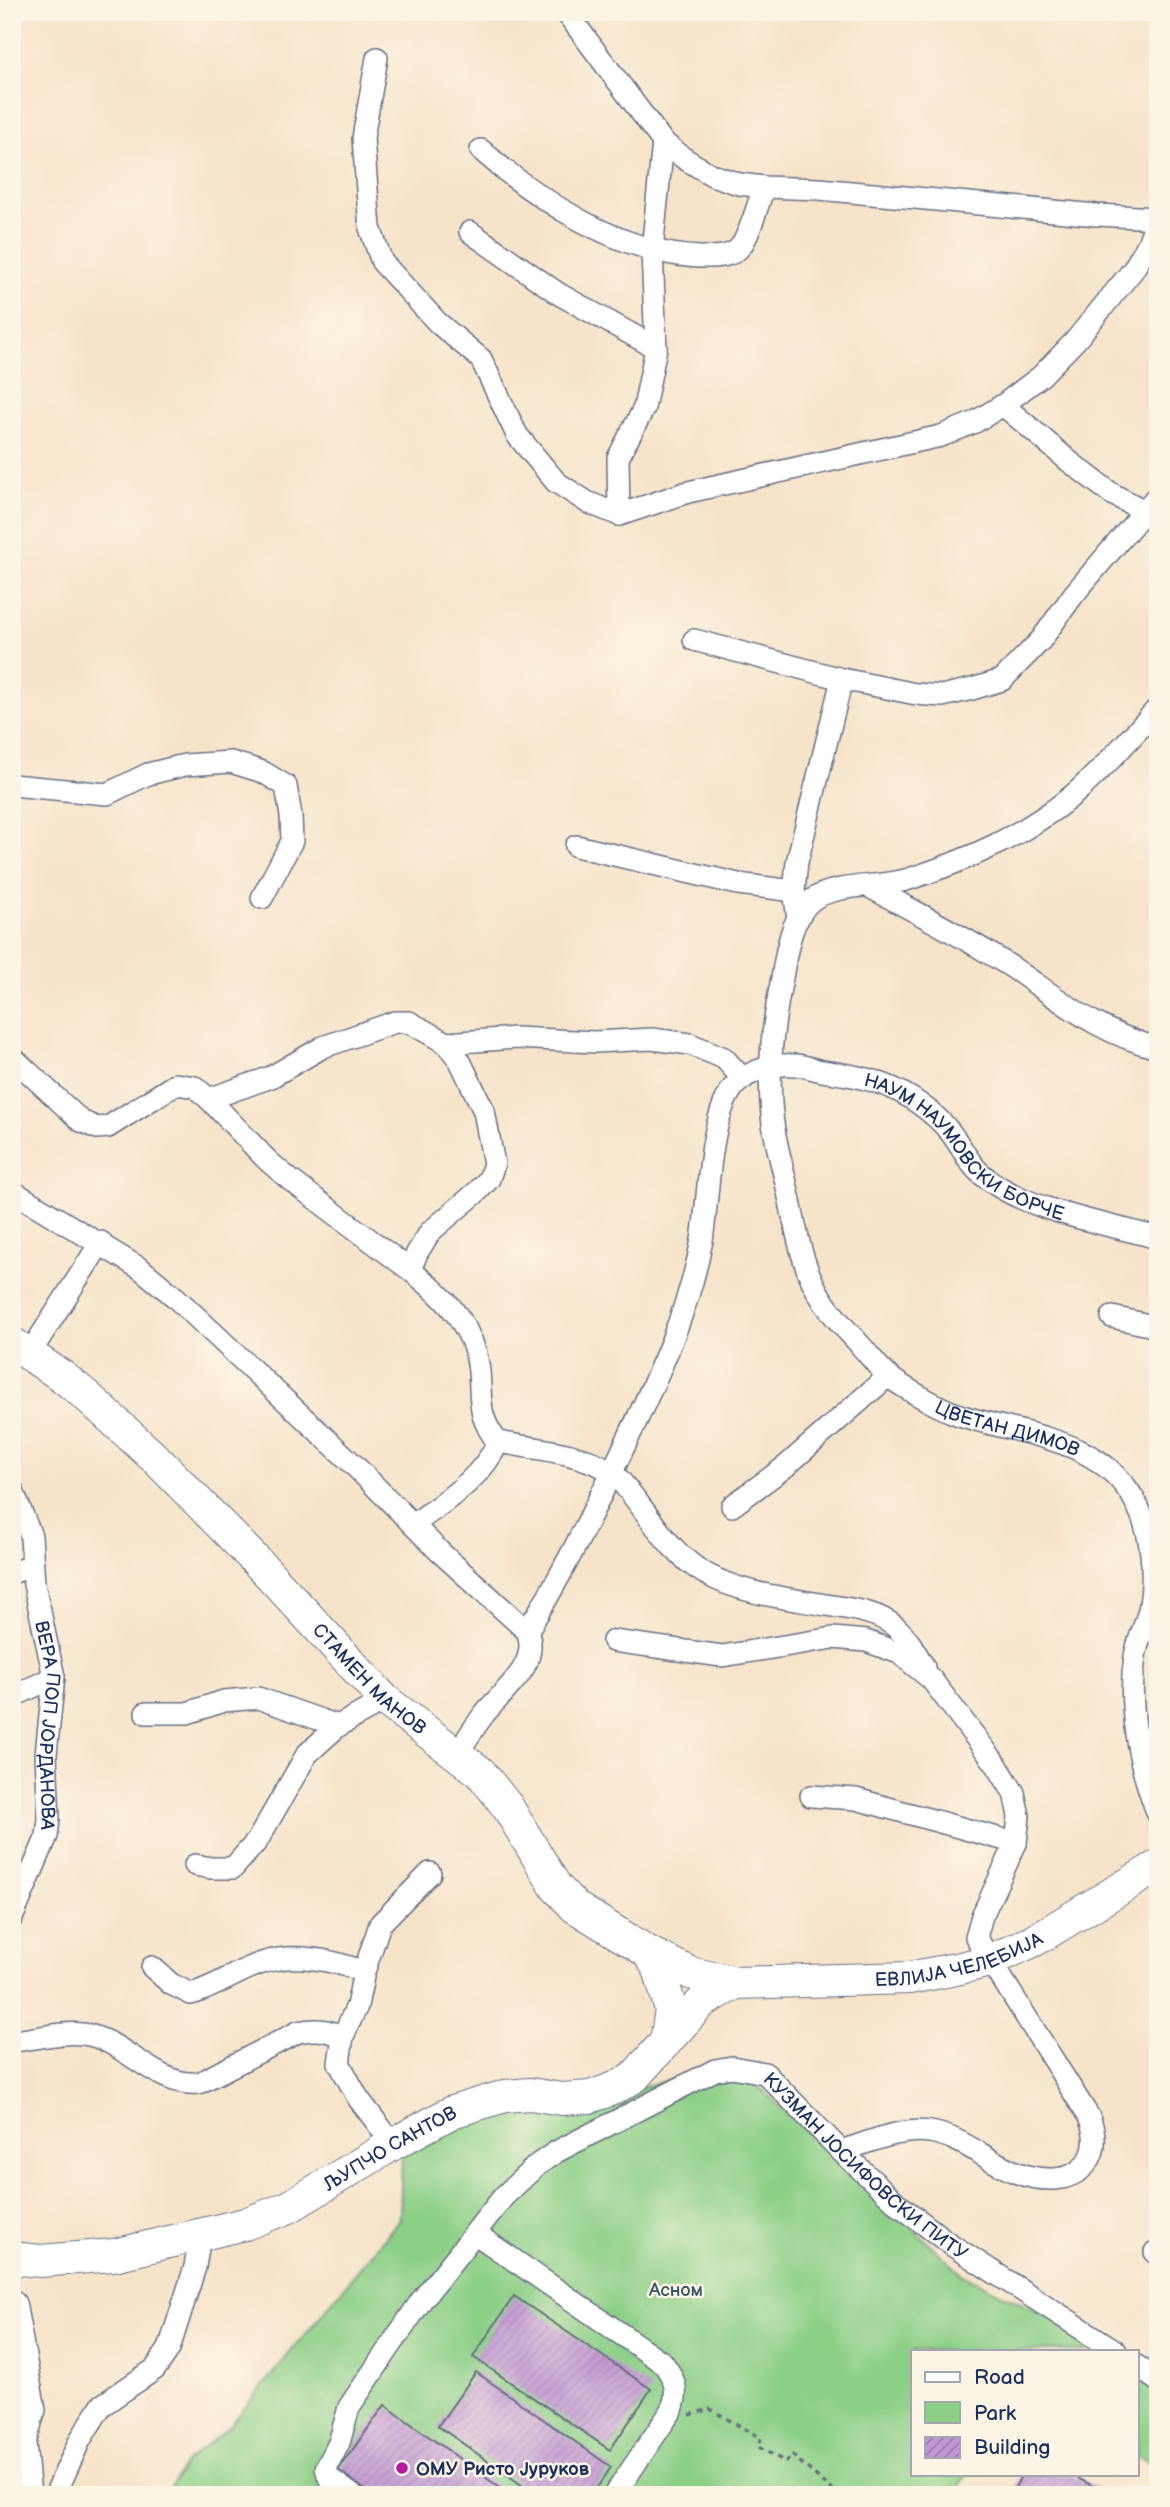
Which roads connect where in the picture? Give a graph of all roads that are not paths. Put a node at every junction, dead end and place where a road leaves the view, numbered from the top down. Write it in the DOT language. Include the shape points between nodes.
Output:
graph roads {
  1 [pos="566,12"];
  2 [pos="377,58"];
  3 [pos="663,142"];
  4 [pos="481,150"];
  5 [pos="764,187"];
  6 [pos="1157,218"];
  7 [pos="470,232"];
  8 [pos="652,250"];
  9 [pos="656,348"];
  10 [pos="1003,405"];
  11 [pos="1154,508"];
  12 [pos="619,515"];
  13 [pos="694,640"];
  14 [pos="842,679"];
  15 [pos="1158,708"];
  16 [pos="12,785"];
  17 [pos="576,846"];
  18 [pos="868,886"];
  19 [pos="794,891"];
  20 [pos="262,898"];
  21 [pos="798,919"];
  22 [pos="446,1043"];
  23 [pos="1158,1048"];
  24 [pos="12,1057"];
  25 [pos="769,1067"];
  26 [pos="743,1079"];
  27 [pos="209,1099"];
  28 [pos="12,1191"];
  29 [pos="1158,1238"];
  30 [pos="101,1242"];
  31 [pos="410,1270"];
  32 [pos="1112,1317"];
  33 [pos="1158,1328"];
  34 [pos="21,1348"];
  35 [pos="888,1376"];
  36 [pos="498,1442"];
  37 [pos="612,1472"];
  38 [pos="12,1489"];
  39 [pos="732,1506"];
  40 [pos="413,1525"];
  41 [pos="33,1565"];
  42 [pos="12,1573"];
  43 [pos="527,1631"];
  44 [pos="613,1641"];
  45 [pos="54,1677"];
  46 [pos="931,1679"];
  47 [pos="12,1697"];
  48 [pos="385,1700"];
  49 [pos="146,1713"];
  50 [pos="338,1726"];
  51 [pos="457,1754"];
  52 [pos="811,1796"];
  53 [pos="1158,1814"];
  54 [pos="1016,1843"];
  55 [pos="195,1865"];
  56 [pos="1158,1866"];
  57 [pos="430,1873"];
  58 [pos="12,1917"];
  59 [pos="648,1952"];
  60 [pos="990,1961"];
  61 [pos="152,1967"];
  62 [pos="364,1972"];
  63 [pos="736,1983"];
  64 [pos="343,2036"];
  65 [pos="12,2042"];
  66 [pos="666,2042"];
  67 [pos="590,2098"];
  68 [pos="581,2139"];
  69 [pos="393,2144"];
  70 [pos="841,2151"];
  71 [pos="476,2234"];
  72 [pos="200,2235"];
  73 [pos="12,2258"];
  74 [pos="12,2300"];
  75 [pos="1114,2350"];
  76 [pos="1138,2367"];
  77 [pos="1158,2381"];
  78 [pos="30,2495"];
  79 [pos="55,2495"];
  80 [pos="352,2495"];
  81 [pos="614,2495"];
  1 -- 3 [label="street"];
  2 -- 12 [label="street" via="363,138 370,228 382,262 438,323 481,359 517,435 556,482"];
  3 -- 5 [label="street" via="712,176"];
  3 -- 8 [label="street"];
  4 -- 8 [label="street" via="567,213"];
  5 -- 6 [label="street"];
  5 -- 8 [label="street" via="740,247 727,256"];
  6 -- 10 [label="street" via="1133,270 1105,306 1041,376"];
  7 -- 9 [label="street" via="559,294"];
  8 -- 9 [label="street"];
  9 -- 12 [label="street" via="644,408 618,458"];
  10 -- 11 [label="street" via="1112,494"];
  10 -- 12 [label="street" via="941,436 688,492"];
  11 -- 14 [label="street" via="1002,680 942,696"];
  13 -- 14 [label="street"];
  14 -- 19 [label="street"];
  15 -- 18 [label="street" via="1073,795 1013,836 965,860 902,881"];
  16 -- 20 [label="street" via="107,794 148,774 185,765 231,762 263,772 286,786 292,841"];
  17 -- 19 [label="street" via="738,884"];
  18 -- 21 [label="street" via="832,891 811,901"];
  18 -- 23 [label="street" via="1012,968 1092,1023"];
  19 -- 21 [label="street"];
  21 -- 25 [label="street, ЦВЕТАН ДИМОВ" via="787,952"];
  22 -- 26 [label="street" via="516,1038 652,1039 690,1044 724,1058"];
  22 -- 27 [label="street" via="424,1028 395,1022 323,1047 271,1077"];
  22 -- 31 [label="street" via="484,1111 494,1164 478,1191 430,1232"];
  24 -- 27 [label="street" via="81,1121 97,1128 108,1127 176,1084 195,1087"];
  25 -- 26 [label="street"];
  25 -- 29 [label="street, НАУМ НАУМОВСКИ БОРЧЕ" via="795,1065 885,1085 924,1108 948,1129 978,1170 1014,1195 1048,1209"];
  25 -- 35 [label="street, ЦВЕТАН ДИМОВ" via="772,1119 806,1268 837,1320"];
  26 -- 37 [label="street" via="726,1100 713,1143 706,1214 685,1303"];
  27 -- 31 [label="street" via="267,1160"];
  28 -- 30 [label="street"];
  30 -- 34 [label="street"];
  30 -- 40 [label="street" via="175,1297"];
  31 -- 36 [label="street" via="454,1308 467,1331 476,1356 486,1428"];
  32 -- 33 [label="street"];
  34 -- 48 [label="street, СТАМЕН МАНОВ" via="89,1398 179,1481"];
  35 -- 39 [label="street" via="785,1467"];
  35 -- 53 [label="street, ЦВЕТАН ДИМОВ" via="951,1412 1087,1453 1108,1465 1138,1505 1153,1569 1150,1605 1136,1656 1132,1713"];
  36 -- 37 [label="street" via="584,1459"];
  36 -- 40 [label="street" via="491,1458 469,1481"];
  37 -- 43 [label="street"];
  37 -- 46 [label="street" via="677,1551 707,1574 758,1592 881,1618 910,1642"];
  38 -- 41 [label="street, ВЕРА ПОП ЈОРДАНОВА" via="30,1536"];
  40 -- 43 [label="street"];
  41 -- 42 [label="street"];
  41 -- 45 [label="street, ВЕРА ПОП ЈОРДАНОВА"];
  43 -- 51 [label="street" via="531,1641 525,1665"];
  44 -- 46 [label="street" via="722,1656 833,1638 899,1653"];
  45 -- 47 [label="street"];
  45 -- 58 [label="street, ВЕРА ПОП ЈОРДАНОВА" via="46,1754 47,1836"];
  46 -- 54 [label="street" via="1014,1793 1019,1816"];
  48 -- 50 [label="street"];
  48 -- 51 [label="street, СТАМЕН МАНОВ"];
  49 -- 50 [label="street" via="187,1713 258,1698"];
  50 -- 55 [label="street" via="307,1754 257,1841 233,1868"];
  51 -- 59 [label="street, СТАМЕН МАНОВ" via="480,1772 507,1806 556,1887 575,1907"];
  52 -- 54 [label="street" via="856,1799"];
  54 -- 60 [label="street" via="976,1937"];
  56 -- 60 [label="street, ЕВЛИЈА ЧЕЛЕБИЈА" via="1073,1919"];
  57 -- 62 [label="street" via="380,1924"];
  59 -- 63 [label="street, СТАМЕН МАНОВ" via="690,1973"];
  59 -- 66 [label="street" via="659,1969 671,2010"];
  60 -- 63 [label="street, ЕВЛИЈА ЧЕЛЕБИЈА" via="909,1978"];
  60 -- 70 [label="street" via="1089,2117 1095,2143 1089,2160 1077,2173 1040,2179 1013,2173 933,2133 909,2130"];
  61 -- 62 [label="street" via="191,1994 277,1959 338,1962"];
  62 -- 64 [label="street" via="357,2006"];
  63 -- 66 [label="street, ЉУПЧО САНТОВ" via="702,2002"];
  64 -- 65 [label="street" via="314,2029 298,2032 199,2083 185,2085 90,2035"];
  64 -- 69 [label="street" via="339,2063 358,2098"];
  66 -- 67 [label="street, ЉУПЧО САНТОВ" via="634,2077"];
  67 -- 68 [label="street"];
  67 -- 69 [label="street, ЉУПЧО САНТОВ" via="505,2096 452,2112"];
  68 -- 70 [label="street, КУЗМАН ЈОСИФОВСКИ ПИТУ" via="715,2070 732,2067 765,2073"];
  68 -- 71 [label="street, КУЗМАН ЈОСИФОВСКИ ПИТУ" via="537,2165 504,2196"];
  69 -- 72 [label="street, ЉУПЧО САНТОВ" via="289,2207"];
  70 -- 75 [label="street, КУЗМАН ЈОСИФОВСКИ ПИТУ" via="950,2244"];
  71 -- 80 [label="street, КУЗМАН ЈОСИФОВСКИ ПИТУ" via="421,2301 349,2407 326,2468 329,2478"];
  71 -- 81 [label="street" via="663,2363 673,2376 678,2394 672,2410"];
  72 -- 73 [label="street, ЉУПЧО САНТОВ" via="114,2255 40,2261"];
  72 -- 79 [label="street" via="195,2267 169,2349 155,2369 101,2406"];
  74 -- 78 [label="street" via="35,2410 25,2443"];
  76 -- 77 [label="street"];
}
